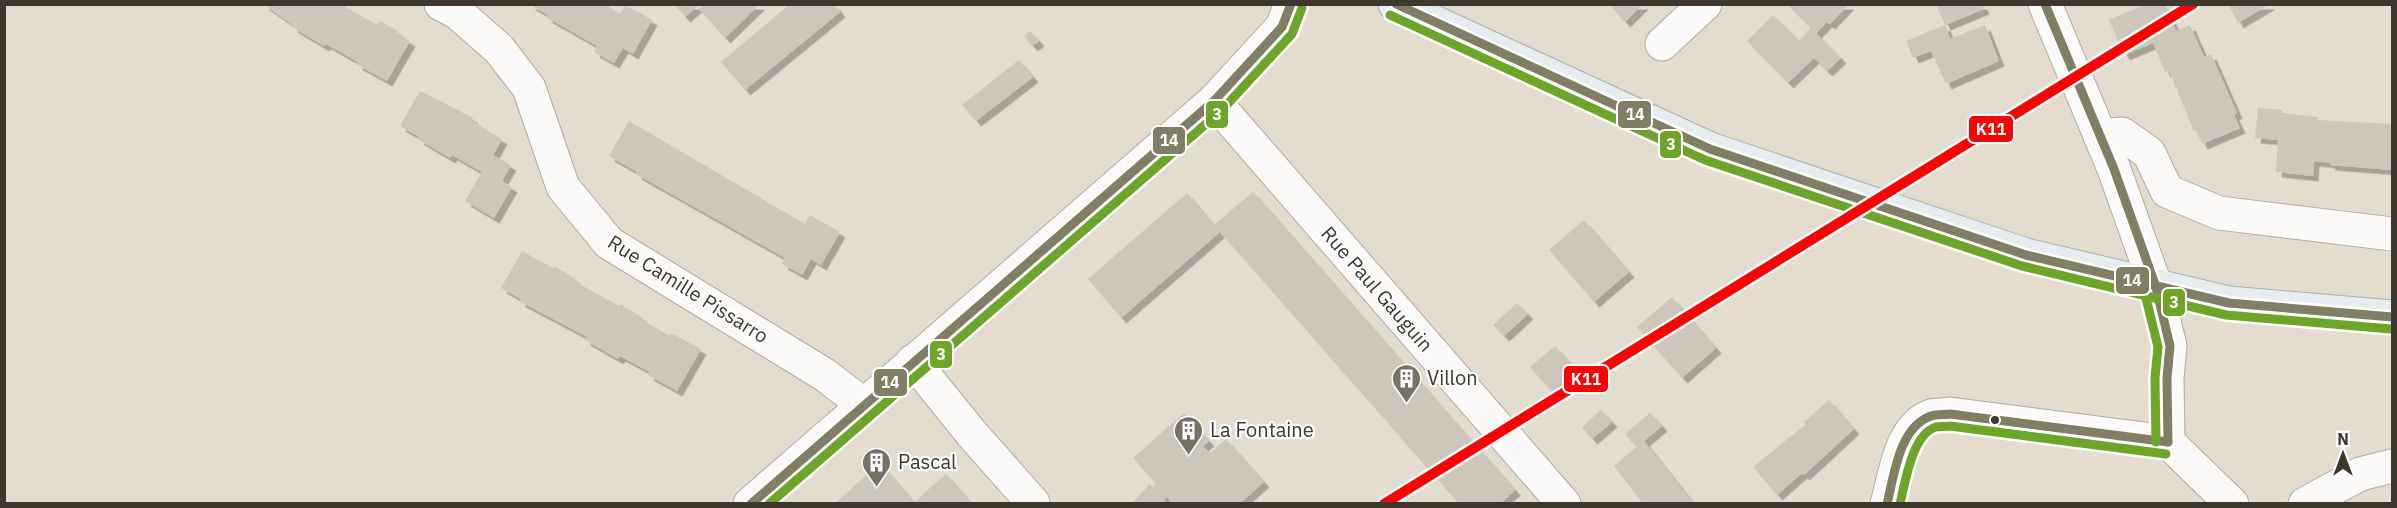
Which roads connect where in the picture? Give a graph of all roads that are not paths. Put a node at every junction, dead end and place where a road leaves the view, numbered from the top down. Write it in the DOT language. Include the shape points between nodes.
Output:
graph roads {
  1 [pos="441,4"];
  2 [pos="1291,4"];
  3 [pos="1395,4"];
  4 [pos="1705,4"];
  5 [pos="2045,4"];
  6 [pos="1662,44"];
  7 [pos="1214,101"];
  8 [pos="2100,136"];
  9 [pos="2392,234"];
  10 [pos="2156,286"];
  11 [pos="2392,317"];
  12 [pos="913,361"];
  13 [pos="864,405"];
  14 [pos="2168,442"];
  15 [pos="2392,465"];
  16 [pos="1033,503"];
  17 [pos="750,504"];
  18 [pos="1564,504"];
  19 [pos="1887,504"];
  20 [pos="2232,504"];
  21 [pos="2305,504"];
  1 -- 13 [label="street, Rue Camille Pissarro" via="458,13 499,49 529,88 563,187 609,243 825,375"];
  2 -- 7 [label="street" via="1282,27"];
  3 -- 10 [label="main road" via="1710,148 2026,255"];
  4 -- 6 [label="street"];
  5 -- 8 [label="street"];
  7 -- 12 [label="street"];
  7 -- 18 [label="street, Rue Paul Gauguin"];
  8 -- 9 [label="street" via="2122,134 2149,153 2166,191 2219,213"];
  8 -- 10 [label="street"];
  10 -- 11 [label="main road" via="2229,303"];
  10 -- 14 [label="street" via="2170,346"];
  12 -- 13 [label="street"];
  12 -- 16 [label="street"];
  13 -- 17 [label="street"];
  14 -- 19 [label="street" via="1950,414 1930,417 1912,429 1903,447"];
  14 -- 20 [label="street"];
  15 -- 21 [label="street" via="2360,474"];
}
